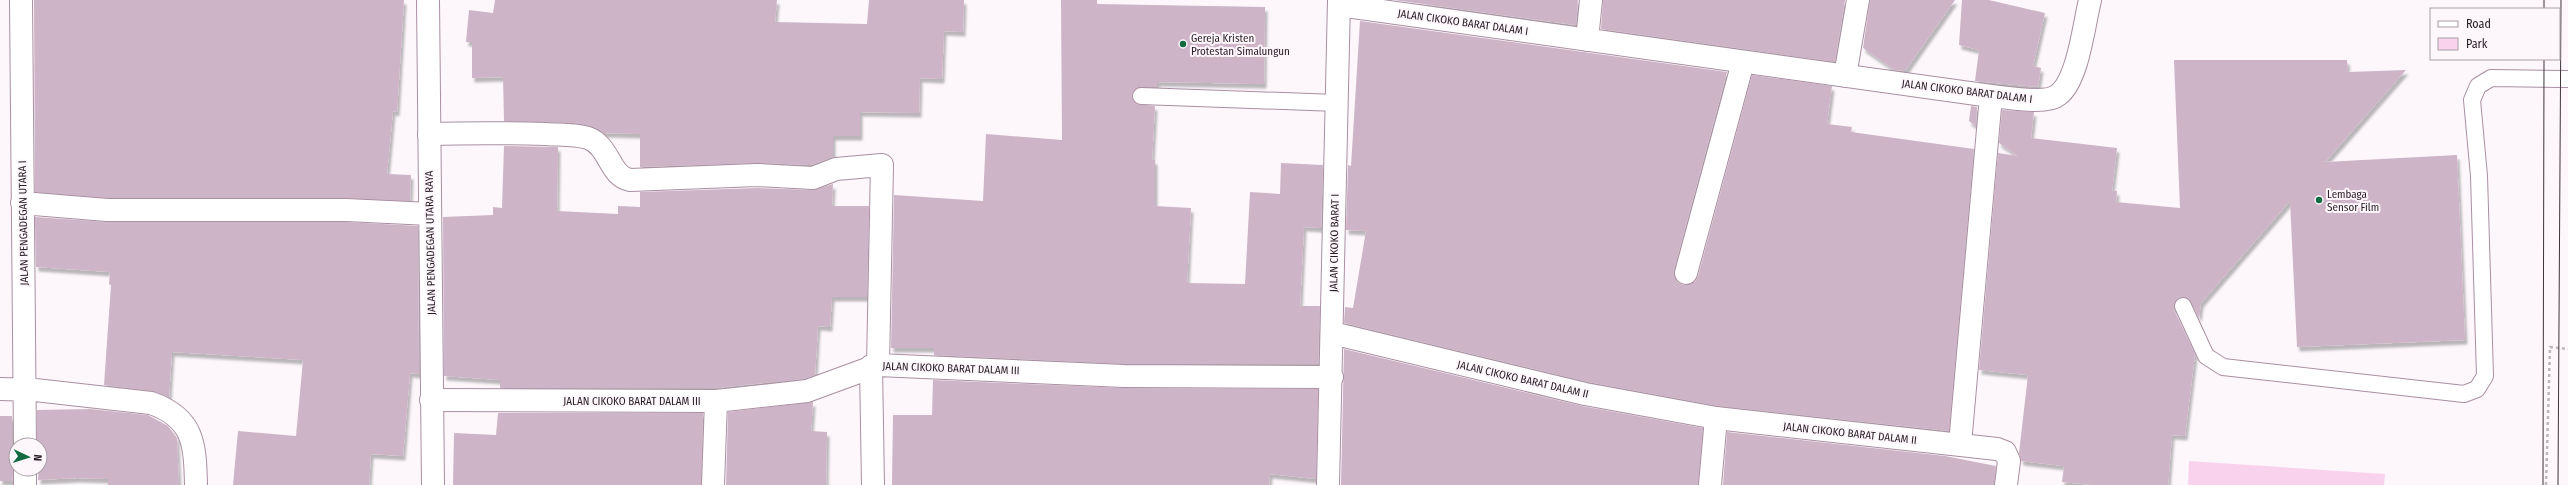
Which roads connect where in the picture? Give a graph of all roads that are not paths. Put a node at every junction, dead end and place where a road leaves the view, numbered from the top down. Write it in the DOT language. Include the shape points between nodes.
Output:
graph roads {
  1 [pos="21,0"];
  2 [pos="428,0"];
  3 [pos="1592,0"];
  4 [pos="1858,0"];
  5 [pos="2090,0"];
  6 [pos="1339,2"];
  7 [pos="1587,40"];
  8 [pos="1743,62"];
  9 [pos="1845,76"];
  10 [pos="2568,79"];
  11 [pos="1141,96"];
  12 [pos="1991,96"];
  13 [pos="1337,103"];
  14 [pos="429,134"];
  15 [pos="22,203"];
  16 [pos="430,214"];
  17 [pos="1686,274"];
  18 [pos="2183,306"];
  19 [pos="1332,333"];
  20 [pos="875,365"];
  21 [pos="1332,377"];
  22 [pos="0,389"];
  23 [pos="24,390"];
  24 [pos="432,400"];
  25 [pos="716,401"];
  26 [pos="1716,418"];
  27 [pos="25,437"];
  28 [pos="1960,444"];
  29 [pos="196,485"];
  30 [pos="432,485"];
  31 [pos="713,485"];
  32 [pos="873,485"];
  33 [pos="1328,485"];
  34 [pos="1710,485"];
  35 [pos="2006,485"];
  1 -- 15 [label="street, JALAN PENGADEGAN UTARA I"];
  2 -- 14 [label="street, JALAN PENGADEGAN UTARA RAYA"];
  3 -- 7 [label="street"];
  4 -- 9 [label="street"];
  5 -- 12 [label="street, JALAN CIKOKO BARAT DALAM I" via="2071,79 2058,96 2043,100"];
  6 -- 7 [label="street, JALAN CIKOKO BARAT DALAM I"];
  6 -- 13 [label="street, JALAN CIKOKO BARAT I"];
  7 -- 8 [label="street, JALAN CIKOKO BARAT DALAM I"];
  8 -- 9 [label="street, JALAN CIKOKO BARAT DALAM I"];
  8 -- 17 [label="street"];
  9 -- 12 [label="street, JALAN CIKOKO BARAT DALAM I"];
  10 -- 18 [label="lane" via="2491,78 2478,86 2472,100 2479,176 2485,376 2477,389 2464,394 2223,367 2206,356"];
  11 -- 13 [label="lane"];
  12 -- 28 [label="street"];
  13 -- 19 [label="street, JALAN CIKOKO BARAT I"];
  14 -- 16 [label="street, JALAN PENGADEGAN UTARA RAYA"];
  14 -- 20 [label="street" via="493,132 570,135 589,139 600,145 616,172 628,180 757,175 814,178 836,169 882,165"];
  15 -- 16 [label="street" via="107,210 346,210"];
  15 -- 23 [label="street, JALAN PENGADEGAN UTARA I"];
  16 -- 24 [label="street, JALAN PENGADEGAN UTARA RAYA"];
  19 -- 21 [label="street, JALAN CIKOKO BARAT I"];
  19 -- 26 [label="street, JALAN CIKOKO BARAT DALAM II" via="1585,394"];
  20 -- 21 [label="street, JALAN CIKOKO BARAT DALAM III" via="1124,376"];
  20 -- 25 [label="street, JALAN CIKOKO BARAT DALAM III" via="807,391"];
  20 -- 32 [label="street"];
  21 -- 33 [label="street, JALAN CIKOKO BARAT I"];
  22 -- 23 [label="street"];
  23 -- 27 [label="street, JALAN PENGADEGAN UTARA I"];
  23 -- 29 [label="street" via="151,403 165,408 185,423 192,440"];
  24 -- 25 [label="street, JALAN CIKOKO BARAT DALAM III"];
  24 -- 30 [label="street, JALAN PENGADEGAN UTARA RAYA"];
  25 -- 31 [label="street"];
  26 -- 28 [label="street, JALAN CIKOKO BARAT DALAM II"];
  26 -- 34 [label="street"];
  28 -- 35 [label="street, JALAN CIKOKO BARAT DALAM II" via="2005,452 2010,461"];
}
